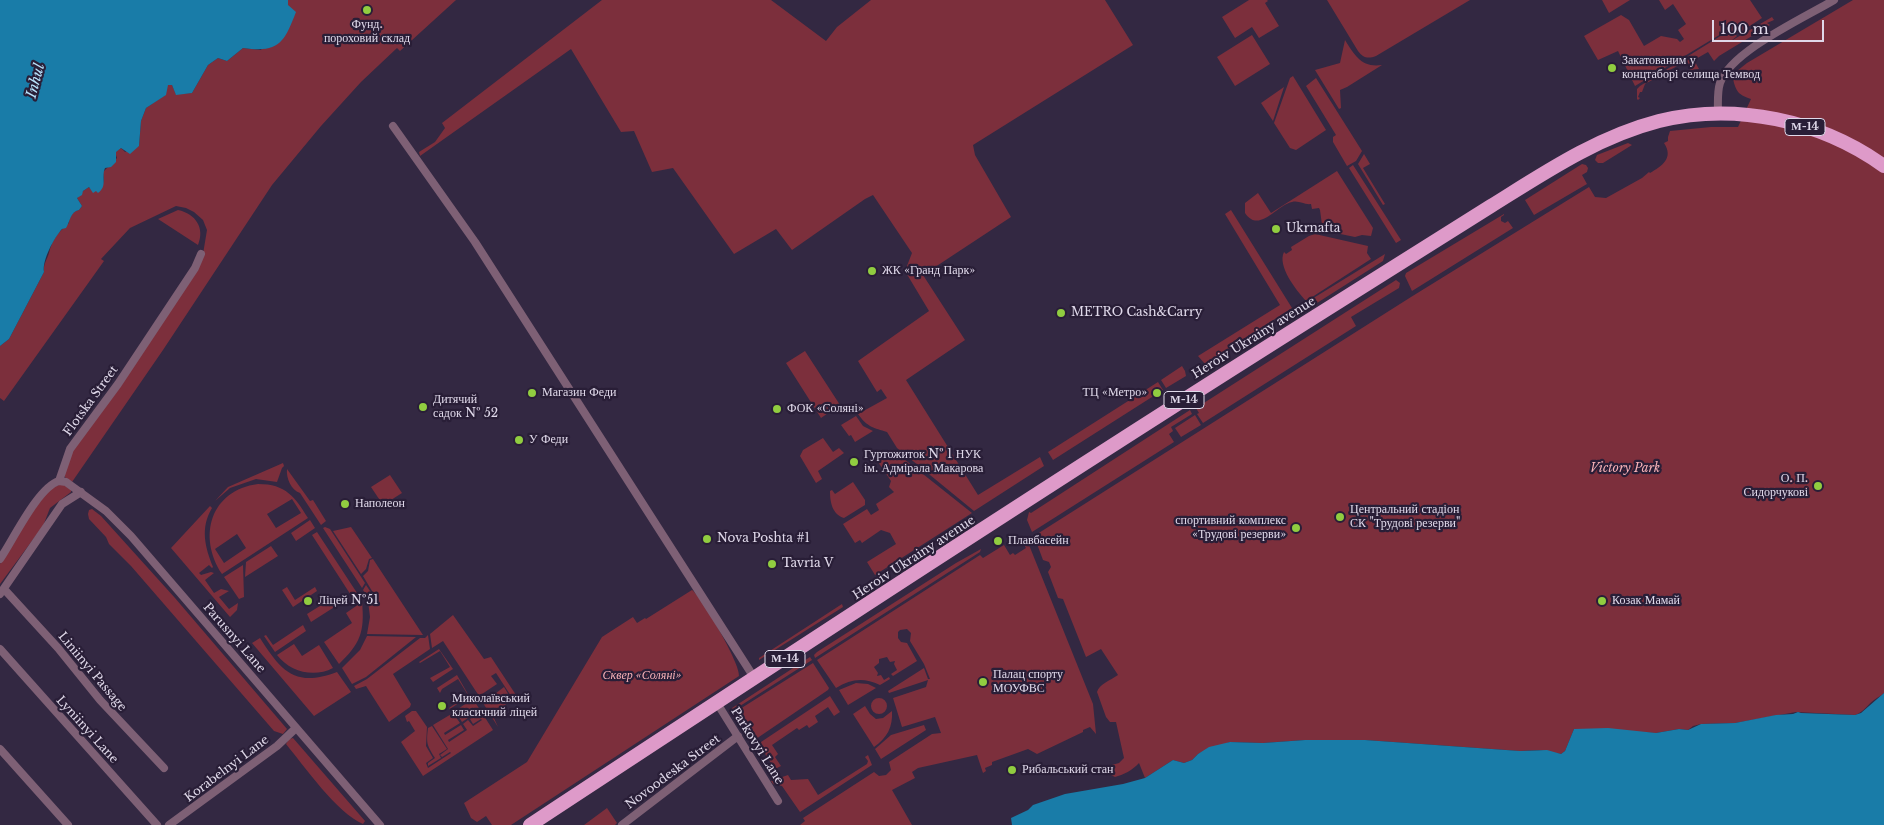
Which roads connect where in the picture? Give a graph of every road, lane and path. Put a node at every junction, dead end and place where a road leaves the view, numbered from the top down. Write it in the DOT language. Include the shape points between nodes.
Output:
graph roads {
  1 [pos="1834,0"];
  2 [pos="1718,114"];
  3 [pos="393,126"];
  4 [pos="1884,166"];
  5 [pos="201,254"];
  6 [pos="59,481"];
  7 [pos="81,492"];
  8 [pos="0,559"];
  9 [pos="2,592"];
  10 [pos="0,649"];
  11 [pos="755,678"];
  12 [pos="717,703"];
  13 [pos="296,728"];
  14 [pos="738,736"];
  15 [pos="0,749"];
  16 [pos="164,768"];
  17 [pos="778,801"];
  18 [pos="68,825"];
  19 [pos="157,825"];
  20 [pos="169,825"];
  21 [pos="380,825"];
  22 [pos="530,825"];
  23 [pos="622,825"];
  1 -- 2 [label="street" via="1751,48 1735,62 1720,82"];
  2 -- 4 [label="highway, М-14" via="1771,118 1812,129 1851,146"];
  2 -- 11 [label="highway, Heroiv Ukrainy avenue / М-14" via="1685,116 1654,123 1579,152 1201,389"];
  3 -- 11 [label="street" via="475,242"];
  5 -- 6 [label="street, Flotska Street" via="118,384 70,449"];
  6 -- 7 [label="street, Parusnyi Lane"];
  6 -- 8 [label="street" via="50,485 37,500"];
  7 -- 9 [label="street" via="62,504"];
  7 -- 13 [label="street, Parusnyi Lane" via="131,536"];
  9 -- 16 [label="street, Liniinyi Passage" via="58,648 100,700"];
  10 -- 19 [label="street, Lyniinyi Lane"];
  11 -- 12 [label="highway, Heroiv Ukrainy avenue / М-14"];
  12 -- 14 [label="street, Parkovyi Lane"];
  12 -- 22 [label="highway, Heroiv Ukrainy avenue / М-14"];
  13 -- 20 [label="street, Korabelnyi Lane" via="277,746"];
  13 -- 21 [label="street, Parusnyi Lane"];
  14 -- 17 [label="street, Parkovyi Lane"];
  14 -- 23 [label="street, Novoodeska Street"];
  15 -- 18 [label="street"];
}
